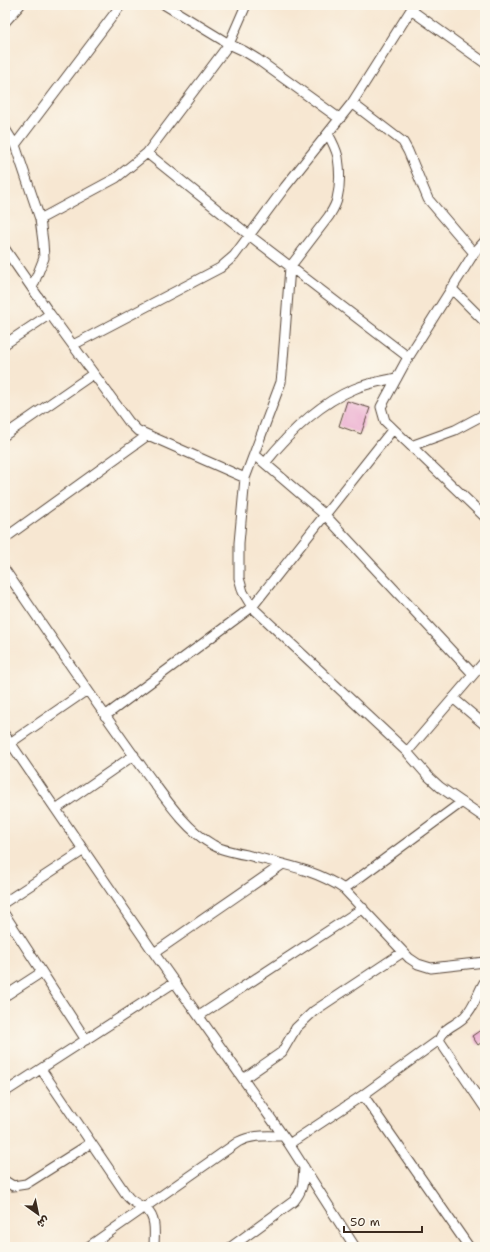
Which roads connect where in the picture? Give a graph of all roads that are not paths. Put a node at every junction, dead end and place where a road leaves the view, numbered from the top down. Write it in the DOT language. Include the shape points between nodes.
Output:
graph roads {
  1 [pos="20,5"];
  2 [pos="120,5"];
  3 [pos="165,5"];
  4 [pos="246,5"];
  5 [pos="413,8"];
  6 [pos="5,22"];
  7 [pos="229,44"];
  8 [pos="485,63"];
  9 [pos="352,103"];
  10 [pos="340,119"];
  11 [pos="5,128"];
  12 [pos="328,134"];
  13 [pos="15,145"];
  14 [pos="147,153"];
  15 [pos="40,219"];
  16 [pos="249,235"];
  17 [pos="485,241"];
  18 [pos="5,249"];
  19 [pos="474,253"];
  20 [pos="290,267"];
  21 [pos="32,288"];
  22 [pos="451,288"];
  23 [pos="50,314"];
  24 [pos="485,322"];
  25 [pos="6,339"];
  26 [pos="73,346"];
  27 [pos="408,357"];
  28 [pos="93,374"];
  29 [pos="396,378"];
  30 [pos="485,414"];
  31 [pos="393,429"];
  32 [pos="5,435"];
  33 [pos="148,435"];
  34 [pos="411,446"];
  35 [pos="254,454"];
  36 [pos="265,463"];
  37 [pos="245,478"];
  38 [pos="325,515"];
  39 [pos="485,517"];
  40 [pos="5,538"];
  41 [pos="5,570"];
  42 [pos="252,607"];
  43 [pos="485,661"];
  44 [pos="473,674"];
  45 [pos="87,690"];
  46 [pos="453,698"];
  47 [pos="105,716"];
  48 [pos="485,725"];
  49 [pos="8,739"];
  50 [pos="407,752"];
  51 [pos="134,755"];
  52 [pos="462,802"];
  53 [pos="56,809"];
  54 [pos="485,818"];
  55 [pos="84,850"];
  56 [pos="283,864"];
  57 [pos="344,889"];
  58 [pos="5,902"];
  59 [pos="363,908"];
  60 [pos="5,915"];
  61 [pos="403,952"];
  62 [pos="154,953"];
  63 [pos="485,962"];
  64 [pos="42,972"];
  65 [pos="485,981"];
  66 [pos="175,982"];
  67 [pos="5,996"];
  68 [pos="199,1016"];
  69 [pos="86,1040"];
  70 [pos="439,1040"];
  71 [pos="41,1069"];
  72 [pos="243,1080"];
  73 [pos="5,1092"];
  74 [pos="363,1095"];
  75 [pos="485,1108"];
  76 [pos="286,1140"];
  77 [pos="91,1144"];
  78 [pos="304,1167"];
  79 [pos="5,1181"];
  80 [pos="143,1208"];
  81 [pos="88,1247"];
  82 [pos="154,1247"];
  83 [pos="231,1247"];
  84 [pos="355,1247"];
  85 [pos="469,1247"];
  1 -- 6 [label="street"];
  2 -- 13 [label="street"];
  3 -- 7 [label="street"];
  4 -- 7 [label="street"];
  5 -- 8 [label="street"];
  5 -- 9 [label="street"];
  7 -- 10 [label="street" via="257,59"];
  7 -- 14 [label="street"];
  9 -- 10 [label="street"];
  9 -- 19 [label="street" via="403,142 428,199"];
  10 -- 12 [label="street"];
  11 -- 13 [label="street"];
  12 -- 16 [label="street"];
  12 -- 20 [label="street" via="338,158 337,198 328,216"];
  13 -- 15 [label="street"];
  14 -- 15 [label="street" via="116,178"];
  14 -- 16 [label="street"];
  15 -- 21 [label="street" via="44,258"];
  16 -- 20 [label="street"];
  16 -- 26 [label="street" via="234,256 220,268"];
  17 -- 19 [label="street"];
  18 -- 21 [label="street"];
  19 -- 22 [label="street"];
  20 -- 27 [label="street"];
  20 -- 35 [label="street" via="281,382"];
  21 -- 23 [label="street"];
  22 -- 24 [label="street"];
  22 -- 27 [label="street"];
  23 -- 25 [label="street"];
  23 -- 26 [label="street"];
  26 -- 28 [label="street"];
  27 -- 29 [label="street"];
  28 -- 32 [label="street"];
  28 -- 33 [label="street" via="129,422 137,430"];
  29 -- 31 [label="street" via="381,406 385,421"];
  29 -- 36 [label="street" via="354,389 326,405 283,440"];
  30 -- 34 [label="street" via="455,430"];
  31 -- 34 [label="street"];
  31 -- 38 [label="street"];
  33 -- 37 [label="street"];
  33 -- 40 [label="street"];
  34 -- 39 [label="street"];
  35 -- 36 [label="street"];
  35 -- 37 [label="street"];
  36 -- 38 [label="street"];
  37 -- 42 [label="street" via="239,543 239,578 243,592"];
  38 -- 42 [label="street"];
  38 -- 44 [label="street"];
  41 -- 45 [label="street"];
  42 -- 47 [label="street"];
  42 -- 50 [label="street"];
  43 -- 44 [label="street"];
  44 -- 46 [label="street"];
  45 -- 47 [label="street"];
  45 -- 49 [label="street"];
  46 -- 48 [label="street"];
  46 -- 50 [label="street"];
  47 -- 51 [label="street"];
  49 -- 53 [label="street"];
  50 -- 52 [label="street" via="428,776"];
  51 -- 53 [label="street"];
  51 -- 56 [label="street" via="164,796 200,837 214,846"];
  52 -- 54 [label="street"];
  52 -- 57 [label="street"];
  53 -- 55 [label="street"];
  55 -- 58 [label="street"];
  55 -- 62 [label="street"];
  56 -- 57 [label="street" via="308,871"];
  56 -- 62 [label="street"];
  57 -- 59 [label="street"];
  59 -- 61 [label="street"];
  59 -- 68 [label="street"];
  60 -- 64 [label="street"];
  61 -- 63 [label="street" via="418,964 431,968"];
  61 -- 72 [label="street" via="314,1011 296,1028 282,1052"];
  62 -- 66 [label="street"];
  64 -- 67 [label="street"];
  64 -- 69 [label="street"];
  65 -- 70 [label="street" via="469,1011 441,1034"];
  66 -- 68 [label="street"];
  66 -- 69 [label="street"];
  68 -- 72 [label="street"];
  69 -- 71 [label="street"];
  70 -- 74 [label="street"];
  70 -- 75 [label="street"];
  71 -- 73 [label="street"];
  71 -- 77 [label="street"];
  72 -- 76 [label="street"];
  74 -- 76 [label="street"];
  74 -- 85 [label="street"];
  76 -- 78 [label="street"];
  76 -- 80 [label="street" via="255,1136 245,1138"];
  77 -- 79 [label="street" via="26,1184 13,1186"];
  77 -- 80 [label="street" via="128,1197"];
  78 -- 83 [label="street" via="303,1187 294,1201"];
  78 -- 84 [label="street"];
  80 -- 81 [label="street"];
  80 -- 82 [label="street" via="152,1216"];
}
